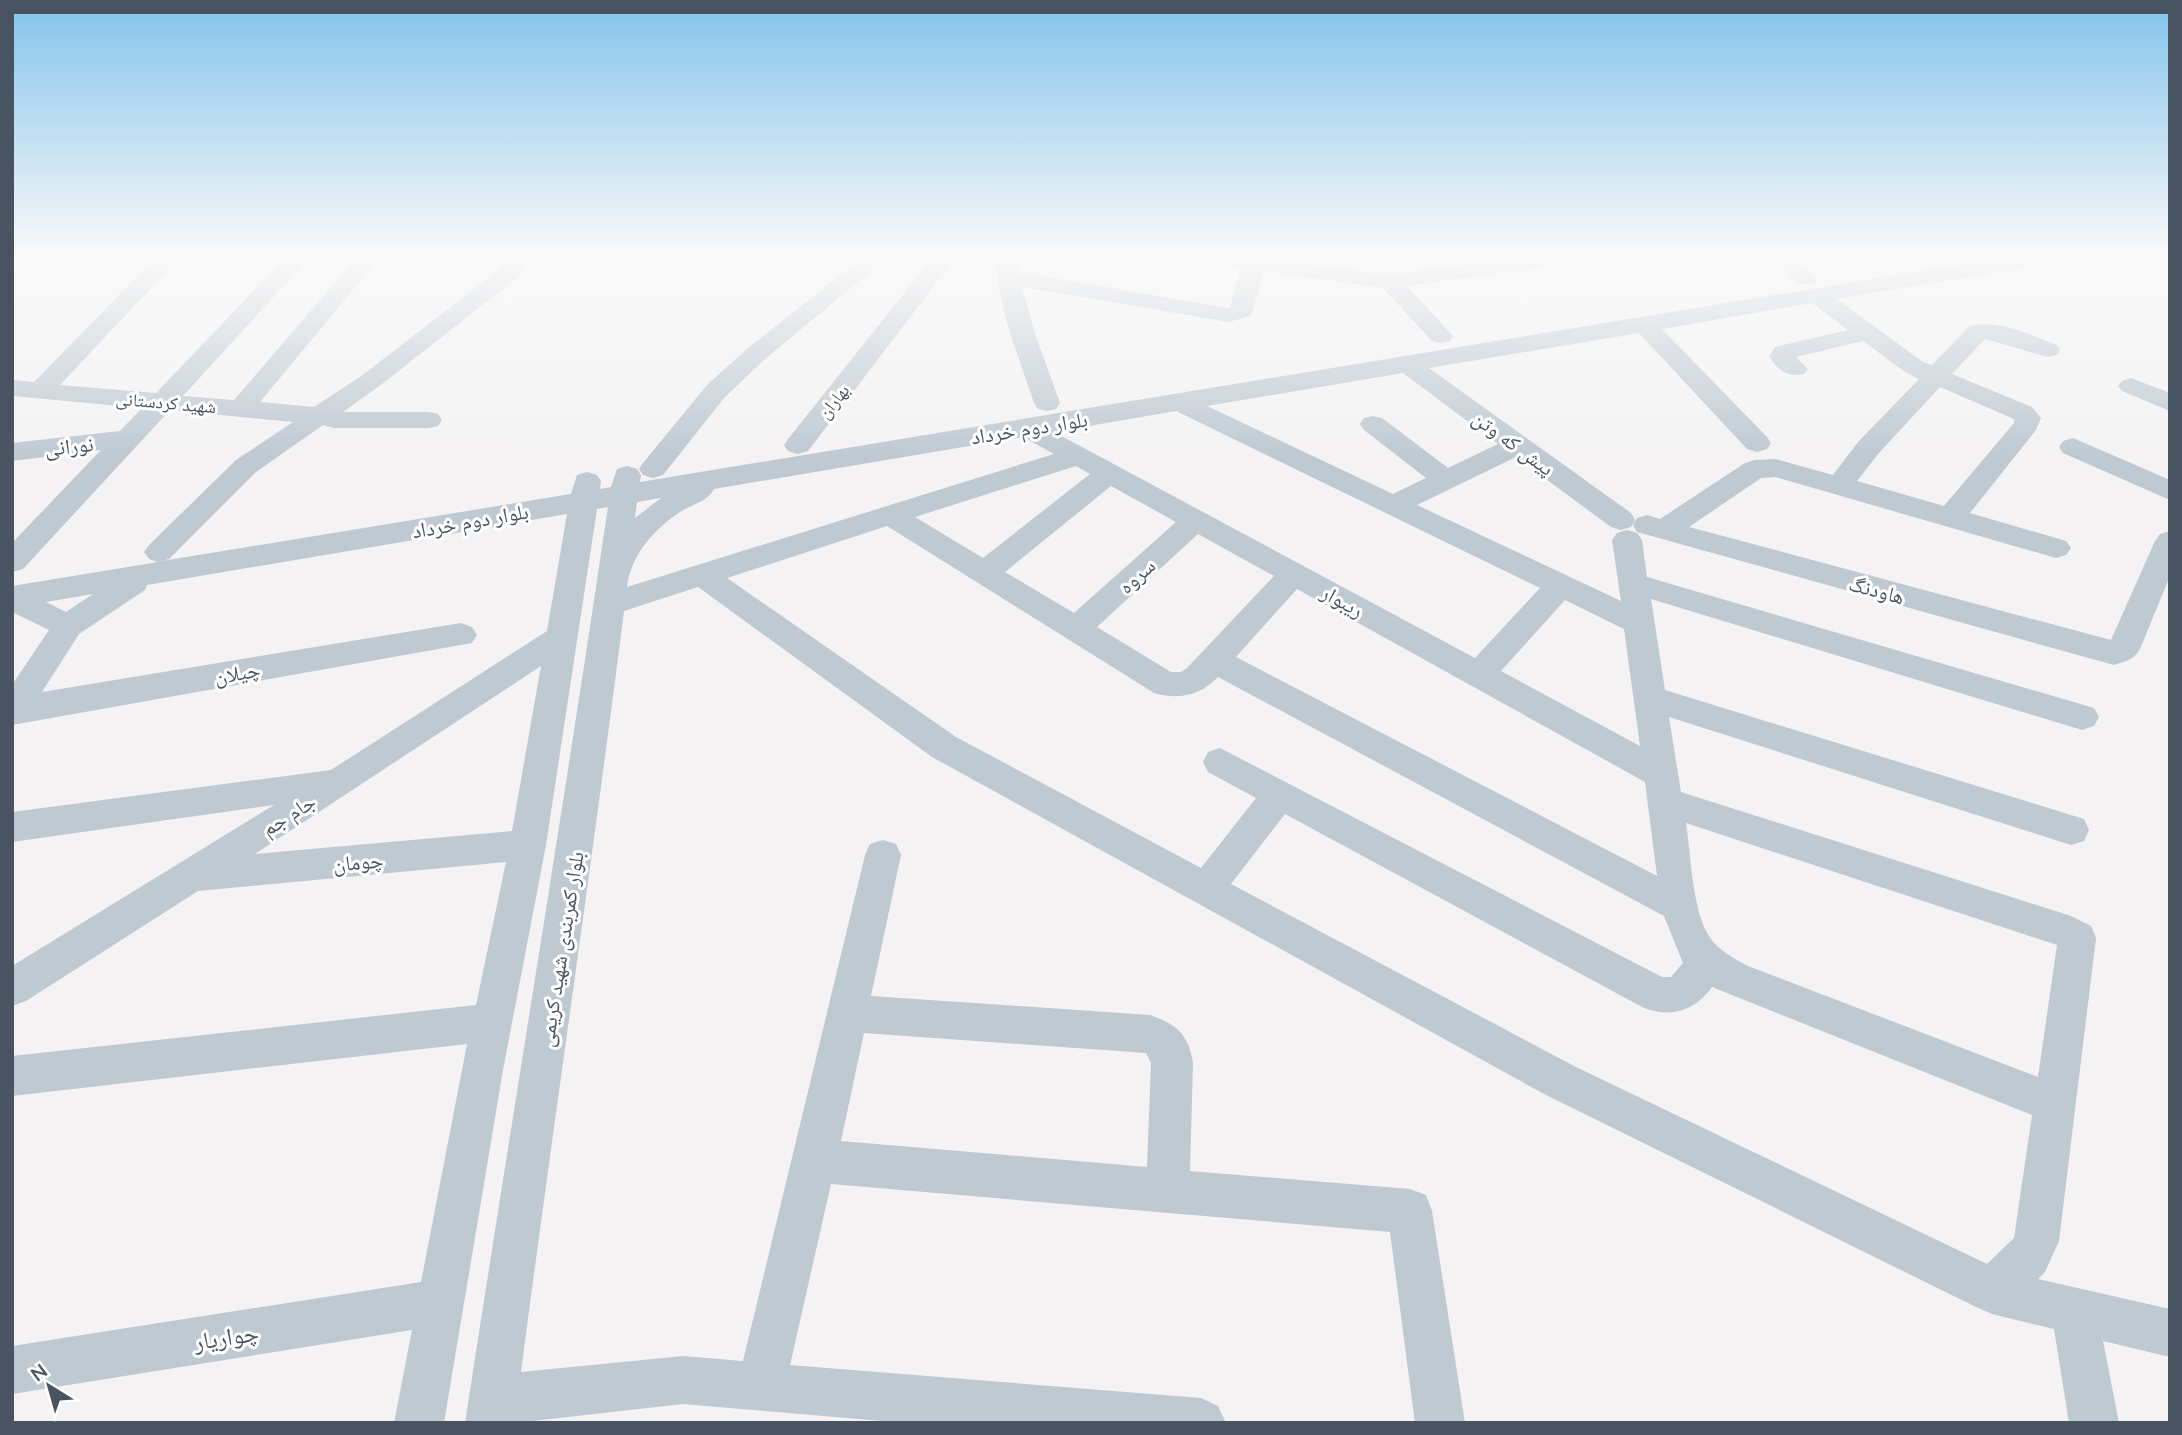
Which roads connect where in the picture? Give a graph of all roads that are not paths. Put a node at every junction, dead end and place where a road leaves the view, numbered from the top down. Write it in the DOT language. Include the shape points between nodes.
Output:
graph roads {
  1 [pos="105,324"];
  2 [pos="236,324"];
  3 [pos="313,324"];
  4 [pos="443,324"];
  5 [pos="793,324"];
  6 [pos="893,324"];
  7 [pos="1024,324"];
  8 [pos="1430,324"];
  9 [pos="1532,324"];
  10 [pos="1644,324"];
  11 [pos="1855,324"];
  12 [pos="1866,333"];
  13 [pos="1441,336"];
  14 [pos="2048,350"];
  15 [pos="1407,363"];
  16 [pos="1795,369"];
  17 [pos="1934,377"];
  18 [pos="2131,386"];
  19 [pos="12,388"];
  20 [pos="40,391"];
  21 [pos="1178,402"];
  22 [pos="161,403"];
  23 [pos="1047,403"];
  24 [pos="2170,403"];
  25 [pos="241,409"];
  26 [pos="320,415"];
  27 [pos="429,420"];
  28 [pos="1373,424"];
  29 [pos="1025,427"];
  30 [pos="126,439"];
  31 [pos="1757,443"];
  32 [pos="798,445"];
  33 [pos="1518,445"];
  34 [pos="2073,447"];
  35 [pos="12,452"];
  36 [pos="1079,456"];
  37 [pos="1109,473"];
  38 [pos="737,475"];
  39 [pos="635,479"];
  40 [pos="1446,480"];
  41 [pos="1839,486"];
  42 [pos="585,491"];
  43 [pos="2170,491"];
  44 [pos="1393,505"];
  45 [pos="508,514"];
  46 [pos="890,516"];
  47 [pos="1951,517"];
  48 [pos="413,520"];
  49 [pos="1196,520"];
  50 [pos="1639,529"];
  51 [pos="2170,541"];
  52 [pos="2056,548"];
  53 [pos="574,558"];
  54 [pos="12,562"];
  55 [pos="151,564"];
  56 [pos="615,566"];
  57 [pos="984,573"];
  58 [pos="1294,573"];
  59 [pos="702,575"];
  60 [pos="12,577"];
  61 [pos="1633,583"];
  62 [pos="1561,585"];
  63 [pos="12,598"];
  64 [pos="609,604"];
  65 [pos="1639,623"];
  66 [pos="68,626"];
  67 [pos="1076,629"];
  68 [pos="461,635"];
  69 [pos="561,637"];
  70 [pos="1214,660"];
  71 [pos="1479,674"];
  72 [pos="1650,698"];
  73 [pos="13,710"];
  74 [pos="2082,717"];
  75 [pos="1220,762"];
  76 [pos="341,781"];
  77 [pos="1662,787"];
  78 [pos="1280,794"];
  79 [pos="12,827"];
  80 [pos="2071,830"];
  81 [pos="528,845"];
  82 [pos="883,855"];
  83 [pos="187,876"];
  84 [pos="1205,890"];
  85 [pos="1680,906"];
  86 [pos="1706,961"];
  87 [pos="12,988"];
  88 [pos="848,1013"];
  89 [pos="492,1022"];
  90 [pos="12,1076"];
  91 [pos="2055,1104"];
  92 [pos="816,1161"];
  93 [pos="1168,1191"];
  94 [pos="1992,1291"];
  95 [pos="439,1302"];
  96 [pos="2074,1310"];
  97 [pos="2170,1333"];
  98 [pos="12,1370"];
  99 [pos="761,1386"];
  100 [pos="492,1411"];
  101 [pos="969,1413"];
  102 [pos="419,1423"];
  103 [pos="1201,1423"];
  104 [pos="1440,1423"];
  105 [pos="2094,1423"];
  1 -- 20 [label="street"];
  2 -- 22 [label="street"];
  3 -- 25 [label="street"];
  4 -- 26 [label="street"];
  5 -- 39 [label="street" via="716,391"];
  6 -- 32 [label="street, بهاران"];
  7 -- 23 [label="street"];
  8 -- 13 [label="street"];
  9 -- 13 [label="street, بلوار دوم خرداد"];
  10 -- 15 [label="street, بلوار دوم خرداد"];
  10 -- 31 [label="street"];
  11 -- 12 [label="street"];
  12 -- 16 [label="street" via="1784,352 1782,357"];
  12 -- 17 [label="street"];
  13 -- 23 [label="street, بلوار دوم خرداد"];
  14 -- 17 [label="street" via="1997,332 1979,331"];
  15 -- 21 [label="street, بلوار دوم خرداد"];
  15 -- 33 [label="street, پیش که وتن"];
  17 -- 41 [label="street"];
  17 -- 47 [label="street" via="2028,418"];
  18 -- 24 [label="street"];
  19 -- 20 [label="street, شهید کردستانی"];
  20 -- 22 [label="street, شهید کردستانی"];
  21 -- 29 [label="street, بلوار دوم خرداد"];
  21 -- 44 [label="street"];
  22 -- 25 [label="street, شهید کردستانی"];
  22 -- 30 [label="street"];
  23 -- 32 [label="street, بلوار دوم خرداد"];
  25 -- 26 [label="street, شهید کردستانی"];
  26 -- 27 [label="street, شهید کردستانی" via="334,420"];
  26 -- 55 [label="street" via="246,466"];
  28 -- 40 [label="street"];
  29 -- 36 [label="street, ریبوار"];
  29 -- 38 [label="street, بلوار دوم خرداد"];
  30 -- 35 [label="street, نورانی"];
  30 -- 54 [label="street"];
  32 -- 39 [label="street, بلوار دوم خرداد"];
  33 -- 40 [label="street"];
  33 -- 50 [label="street, پیش که وتن"];
  34 -- 43 [label="street"];
  36 -- 37 [label="street, ریبوار"];
  36 -- 46 [label="street"];
  37 -- 49 [label="street, ریبوار"];
  37 -- 57 [label="street"];
  38 -- 39 [label="street, بلوار دوم خرداد"];
  38 -- 56 [label="street" via="695,492 654,517 640,528"];
  39 -- 42 [label="street, بلوار دوم خرداد"];
  39 -- 56 [label="street, بلوار کمربندی شهید کریمی"];
  40 -- 44 [label="street"];
  41 -- 47 [label="street"];
  41 -- 50 [label="street" via="1775,468 1755,469"];
  42 -- 45 [label="street, بلوار دوم خرداد"];
  42 -- 48 [label="street, بلوار دوم خرداد"];
  42 -- 53 [label="street"];
  44 -- 62 [label="street"];
  45 -- 48 [label="street, بلوار دوم خرداد"];
  45 -- 53 [label="street" via="561,538"];
  46 -- 57 [label="street"];
  46 -- 59 [label="street"];
  47 -- 52 [label="street"];
  48 -- 55 [label="street, بلوار دوم خرداد"];
  49 -- 58 [label="street, ریبوار"];
  49 -- 67 [label="street, سروه"];
  50 -- 51 [label="street, هاودنگ" via="2119,653"];
  50 -- 61 [label="street"];
  53 -- 69 [label="street"];
  55 -- 60 [label="street, بلوار دوم خرداد"];
  55 -- 63 [label="street, بلوار دوم خرداد"];
  55 -- 66 [label="street"];
  56 -- 64 [label="street, بلوار کمربندی شهید کریمی"];
  57 -- 67 [label="street"];
  58 -- 70 [label="street"];
  58 -- 71 [label="street, ریبوار"];
  59 -- 64 [label="street"];
  59 -- 84 [label="street" via="944,747"];
  61 -- 65 [label="street"];
  61 -- 74 [label="street"];
  62 -- 65 [label="street"];
  62 -- 71 [label="street"];
  63 -- 66 [label="street"];
  64 -- 100 [label="street, بلوار کمربندی شهید کریمی"];
  65 -- 72 [label="street"];
  66 -- 73 [label="street"];
  67 -- 70 [label="street" via="1165,684 1190,684"];
  68 -- 73 [label="street, چیلان"];
  69 -- 76 [label="street, جام جم"];
  69 -- 81 [label="street"];
  70 -- 85 [label="street"];
  71 -- 77 [label="street, ریبوار"];
  72 -- 77 [label="street"];
  72 -- 80 [label="street"];
  75 -- 78 [label="street"];
  76 -- 79 [label="street"];
  76 -- 83 [label="street, جام جم"];
  77 -- 85 [label="street"];
  77 -- 91 [label="street, ریبوار" via="2071,933 2077,944"];
  78 -- 84 [label="street"];
  78 -- 86 [label="street" via="1658,995 1672,997 1683,992"];
  81 -- 83 [label="street, چومان"];
  81 -- 89 [label="street"];
  82 -- 88 [label="street"];
  83 -- 87 [label="street, جام جم"];
  84 -- 94 [label="street" via="1561,1081"];
  85 -- 86 [label="street" via="1686,934"];
  86 -- 91 [label="street" via="1734,979"];
  88 -- 92 [label="street"];
  88 -- 93 [label="street" via="1150,1034 1164,1039 1172,1063"];
  89 -- 90 [label="street"];
  89 -- 95 [label="street"];
  91 -- 94 [label="street, ریبوار" via="2036,1241 2029,1256"];
  92 -- 93 [label="street"];
  92 -- 99 [label="street"];
  93 -- 104 [label="street" via="1410,1211"];
  94 -- 96 [label="street"];
  95 -- 98 [label="street, چواریار"];
  95 -- 102 [label="street"];
  96 -- 97 [label="street"];
  96 -- 105 [label="street"];
  99 -- 100 [label="street" via="683,1380"];
  99 -- 101 [label="street"];
  101 -- 103 [label="street"];
}
